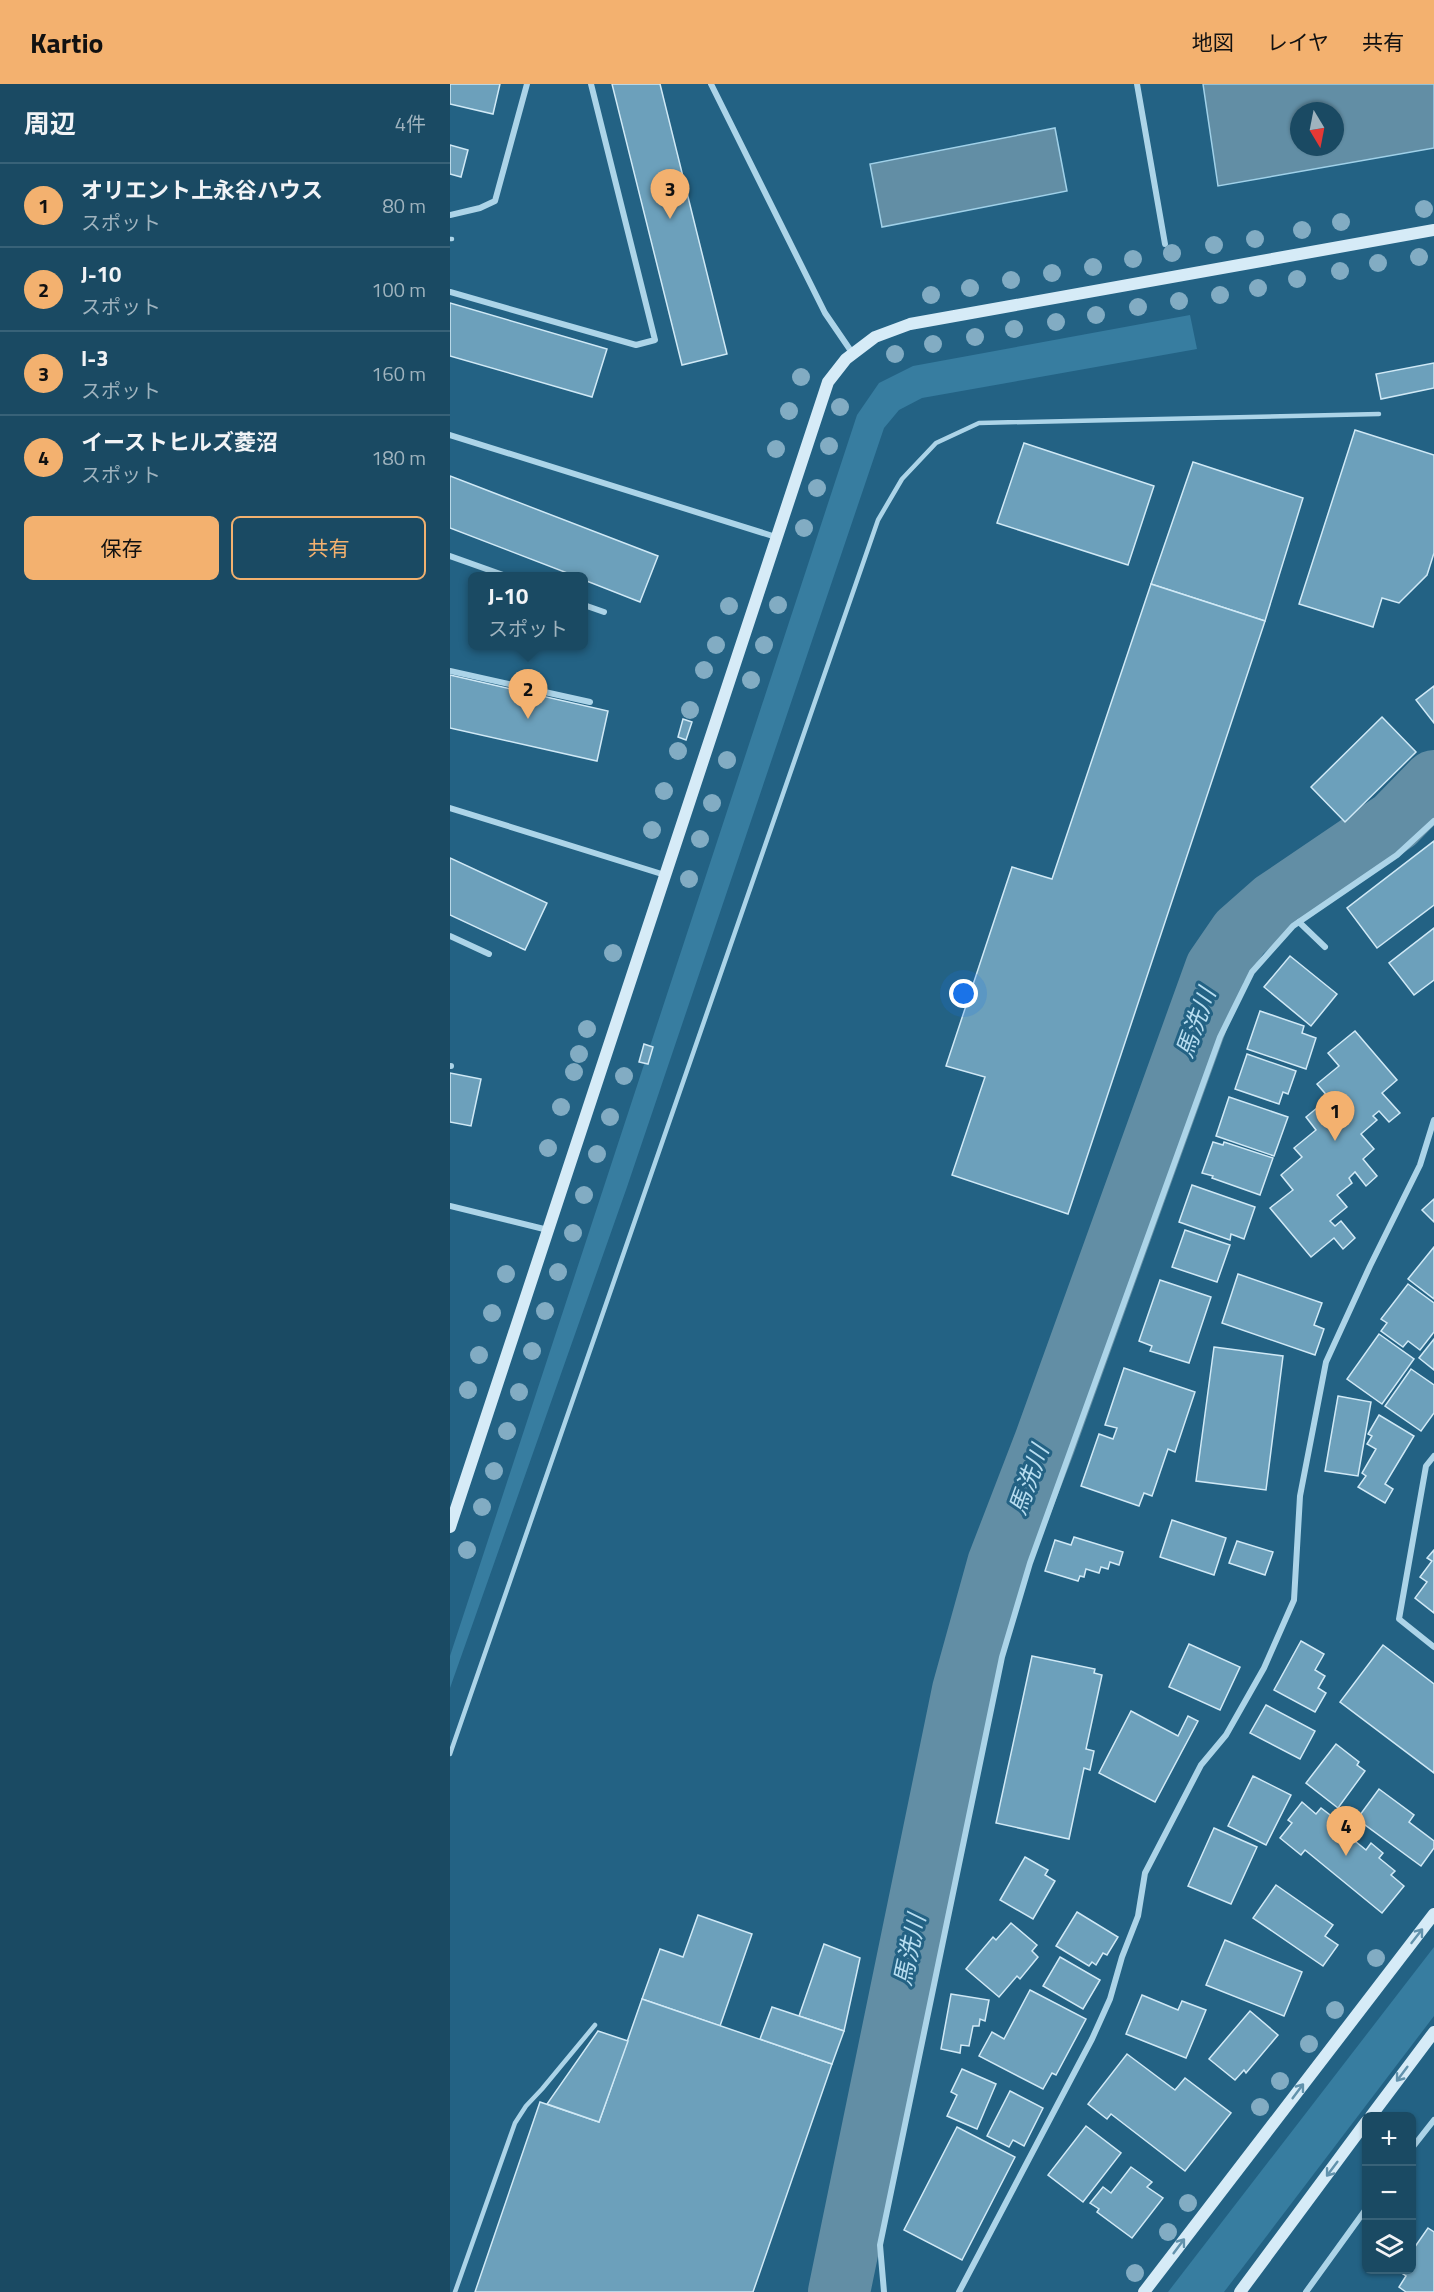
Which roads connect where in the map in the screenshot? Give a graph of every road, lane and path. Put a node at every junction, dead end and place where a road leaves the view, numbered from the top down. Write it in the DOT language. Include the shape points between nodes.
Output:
graph roads {
  1 [pos="527,84"];
  2 [pos="591,84"];
  3 [pos="711,84"];
  4 [pos="1137,84"];
  5 [pos="450,215"];
  6 [pos="1434,230"];
  7 [pos="1165,244"];
  8 [pos="450,292"];
  9 [pos="853,354"];
  10 [pos="1379,414"];
  11 [pos="450,435"];
  12 [pos="776,537"];
  13 [pos="450,556"];
  14 [pos="495,572"];
  15 [pos="588,606"];
  16 [pos="604,612"];
  17 [pos="450,671"];
  18 [pos="590,702"];
  19 [pos="450,808"];
  20 [pos="1434,821"];
  21 [pos="665,875"];
  22 [pos="1299,922"];
  23 [pos="450,936"];
  24 [pos="1325,947"];
  25 [pos="489,954"];
  26 [pos="1434,1120"];
  27 [pos="450,1206"];
  28 [pos="548,1230"];
  29 [pos="1434,1456"];
  30 [pos="450,1527"];
  31 [pos="1434,1647"];
  32 [pos="450,1754"];
  33 [pos="1434,1914"];
  34 [pos="595,2025"];
  35 [pos="1434,2032"];
  36 [pos="1374,2112"];
  37 [pos="1434,2120"];
  38 [pos="1362,2127"];
  39 [pos="1416,2143"];
  40 [pos="1362,2215"];
  41 [pos="455,2292"];
  42 [pos="884,2292"];
  43 [pos="958,2292"];
  44 [pos="1144,2292"];
  45 [pos="1240,2292"];
  46 [pos="1306,2292"];
  1 -- 5 [label="street" via="495,201"];
  2 -- 8 [label="street" via="655,340 636,345"];
  3 -- 9 [label="street" via="825,313"];
  4 -- 7 [label="street"];
  6 -- 9 [label="street" via="910,324 875,337"];
  9 -- 12 [label="street" via="828,382"];
  10 -- 32 [label="lane" via="980,423 936,443 902,479 878,520"];
  11 -- 12 [label="street"];
  12 -- 21 [label="street"];
  13 -- 14 [label="street"];
  15 -- 16 [label="street"];
  17 -- 18 [label="street"];
  19 -- 21 [label="street"];
  20 -- 22 [label="street" via="1397,855"];
  21 -- 28 [label="street"];
  22 -- 24 [label="street"];
  22 -- 42 [label="street" via="1251,972 1220,1037 1014,1615 880,2245"];
  23 -- 25 [label="street"];
  26 -- 43 [label="street" via="1420,1165 1326,1362 1300,1496 1294,1600 1263,1668 1226,1735 1201,1765 1145,1874 1138,1916 1110,1999"];
  27 -- 28 [label="street"];
  28 -- 30 [label="street"];
  29 -- 31 [label="street" via="1426,1466 1399,1619"];
  44 -- 33 [label="street, one-way"];
  34 -- 41 [label="lane" via="515,2123"];
  35 -- 36 [label="street, one-way"];
  37 -- 39 [label="street"];
  38 -- 45 [label="street, one-way"];
  40 -- 46 [label="street"];
}
